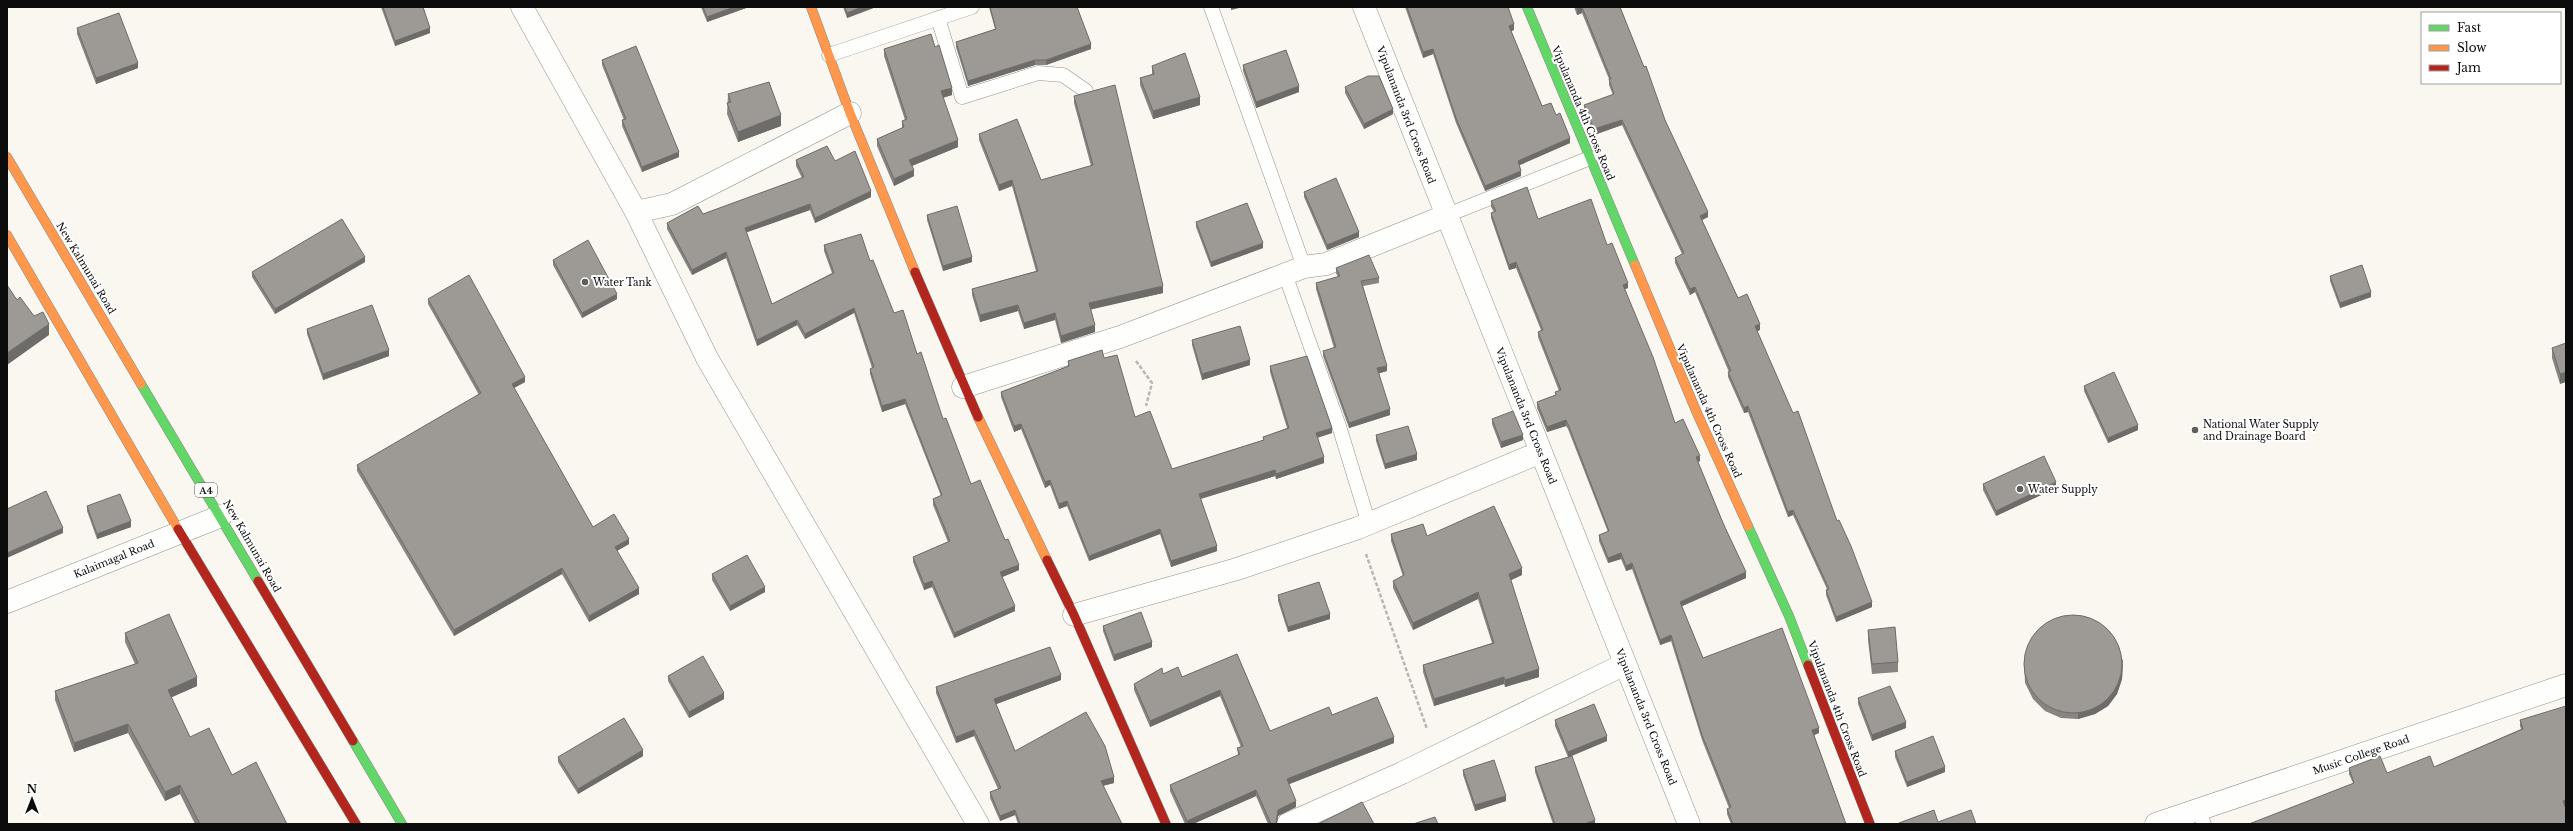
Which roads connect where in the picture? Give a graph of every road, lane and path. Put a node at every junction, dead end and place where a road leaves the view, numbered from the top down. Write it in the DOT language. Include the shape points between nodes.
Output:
graph roads {
  1 [pos="522,7"];
  2 [pos="812,7"];
  3 [pos="972,7"];
  4 [pos="1211,7"];
  5 [pos="1364,7"];
  6 [pos="1527,7"];
  7 [pos="938,18"];
  8 [pos="829,55"];
  9 [pos="1086,91"];
  10 [pos="850,113"];
  11 [pos="7,157"];
  12 [pos="1590,158"];
  13 [pos="636,212"];
  14 [pos="1445,216"];
  15 [pos="7,235"];
  16 [pos="1294,271"];
  17 [pos="1120,337"];
  18 [pos="963,387"];
  19 [pos="1146,406"];
  20 [pos="1541,452"];
  21 [pos="221,516"];
  22 [pos="1363,526"];
  23 [pos="180,532"];
  24 [pos="7,602"];
  25 [pos="1074,615"];
  26 [pos="1625,664"];
  27 [pos="2566,685"];
  28 [pos="1437,756"];
  29 [pos="2202,818"];
  30 [pos="356,824"];
  31 [pos="402,824"];
  32 [pos="978,824"];
  33 [pos="1166,824"];
  34 [pos="1288,824"];
  35 [pos="1689,824"];
  36 [pos="1870,824"];
  37 [pos="2156,824"];
  1 -- 13 [label="street"];
  2 -- 8 [label="main road"];
  3 -- 7 [label="lane"];
  4 -- 16 [label="lane"];
  5 -- 14 [label="street, Vipulananda 3rd Cross Road"];
  6 -- 12 [label="main road, Vipulananda 4th Cross Road"];
  7 -- 8 [label="lane"];
  7 -- 9 [label="lane" via="962,97 1038,73 1063,74"];
  8 -- 10 [label="main road"];
  10 -- 13 [label="street" via="672,204"];
  10 -- 18 [label="main road"];
  11 -- 21 [label="main road, New Kalmunai Road / A4"];
  12 -- 14 [label="lane"];
  12 -- 36 [label="main road, Vipulananda 4th Cross Road" via="1697,413 1789,616"];
  13 -- 32 [label="street" via="706,358"];
  14 -- 16 [label="street" via="1326,264"];
  14 -- 20 [label="street, Vipulananda 3rd Cross Road"];
  15 -- 23 [label="main road"];
  16 -- 17 [label="street"];
  16 -- 22 [label="lane" via="1339,426"];
  17 -- 18 [label="street"];
  17 -- 19 [label="path" via="1152,382"];
  18 -- 25 [label="main road"];
  20 -- 22 [label="street"];
  20 -- 26 [label="street, Vipulananda 3rd Cross Road"];
  21 -- 23 [label="street, Kalaimagal Road"];
  21 -- 31 [label="main road, New Kalmunai Road / A4"];
  22 -- 25 [label="street" via="1237,569"];
  22 -- 28 [label="path"];
  23 -- 24 [label="street, Kalaimagal Road"];
  23 -- 30 [label="main road"];
  25 -- 33 [label="main road"];
  26 -- 28 [label="street"];
  26 -- 35 [label="street, Vipulananda 3rd Cross Road"];
  27 -- 29 [label="street, Music College Road"];
  28 -- 34 [label="street"];
  29 -- 37 [label="street, Music College Road"];
}
